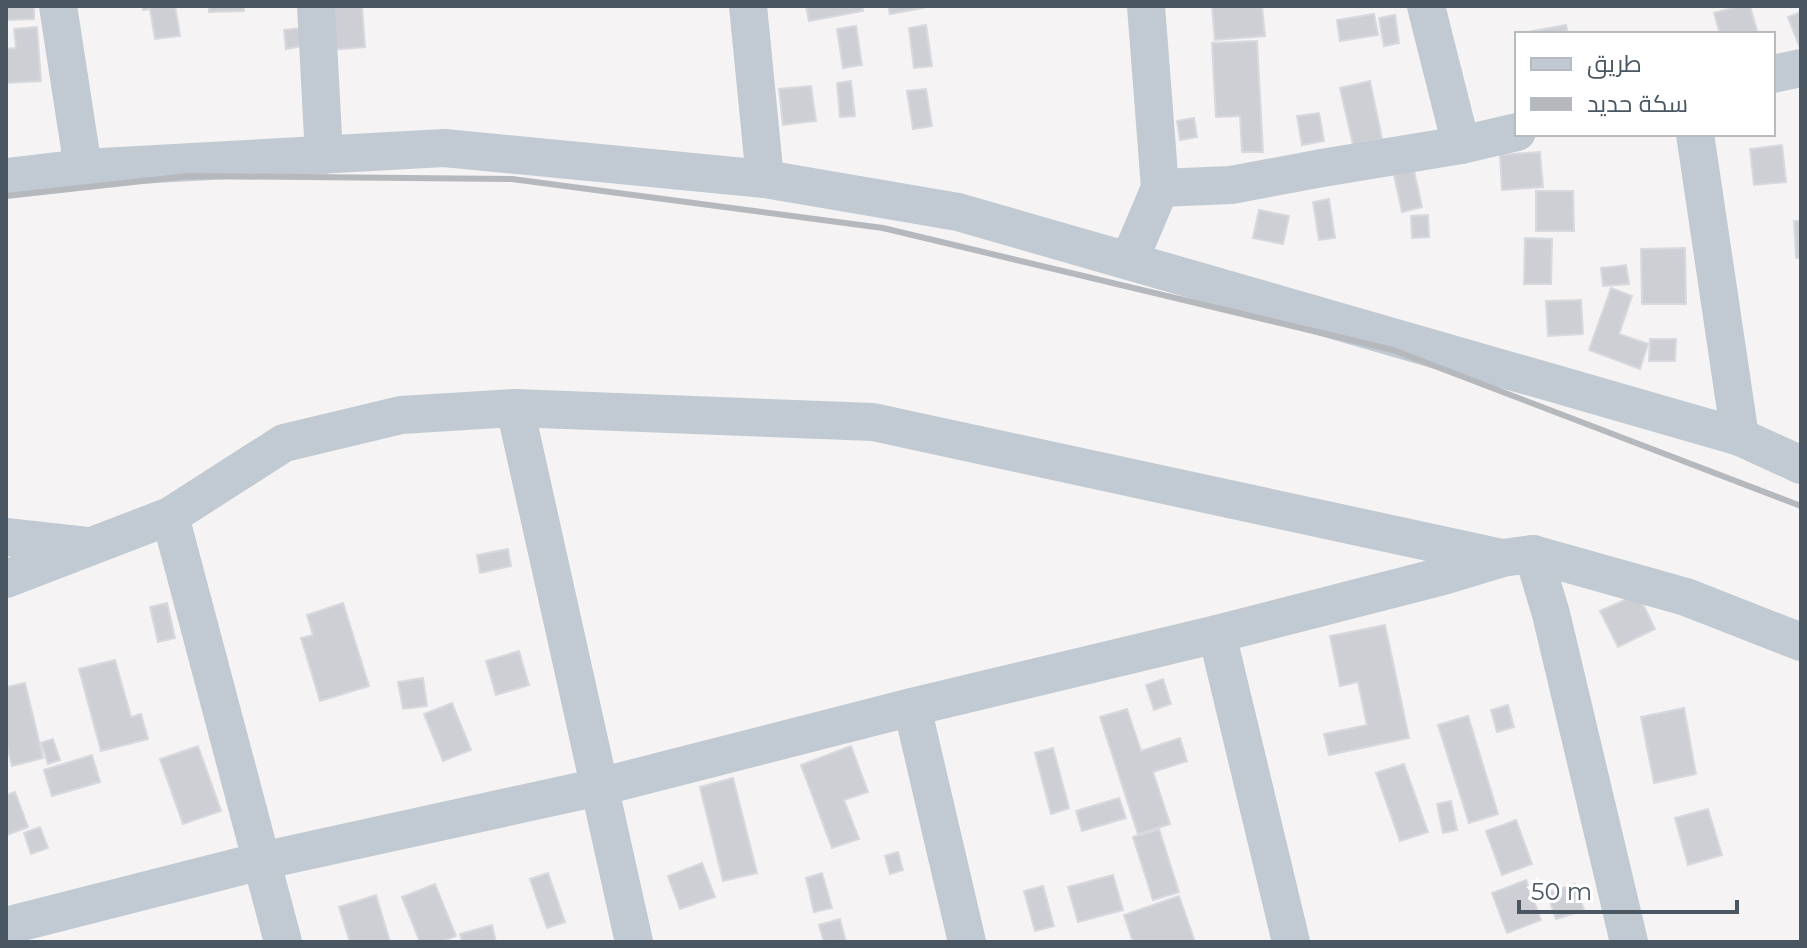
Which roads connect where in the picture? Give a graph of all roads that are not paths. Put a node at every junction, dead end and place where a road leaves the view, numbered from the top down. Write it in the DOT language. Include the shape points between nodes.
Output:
graph roads {
  1 [pos="58,6"];
  2 [pos="316,6"];
  3 [pos="748,6"];
  4 [pos="1146,6"];
  5 [pos="1426,6"];
  6 [pos="1801,68"];
  7 [pos="1775,74"];
  8 [pos="1515,132"];
  9 [pos="1695,136"];
  10 [pos="1461,145"];
  11 [pos="324,155"];
  12 [pos="83,168"];
  13 [pos="6,177"];
  14 [pos="765,179"];
  15 [pos="1160,188"];
  16 [pos="1129,261"];
  17 [pos="515,408"];
  18 [pos="1740,437"];
  19 [pos="1801,465"];
  20 [pos="170,516"];
  21 [pos="6,537"];
  22 [pos="91,546"];
  23 [pos="1518,556"];
  24 [pos="6,579"];
  25 [pos="1217,634"];
  26 [pos="1801,642"];
  27 [pos="912,707"];
  28 [pos="599,787"];
  29 [pos="261,861"];
  30 [pos="6,926"];
  31 [pos="283,942"];
  32 [pos="634,942"];
  33 [pos="967,942"];
  34 [pos="1291,942"];
  35 [pos="1629,942"];
  1 -- 12 [label="street"];
  2 -- 11 [label="street"];
  3 -- 14 [label="street"];
  4 -- 15 [label="street"];
  5 -- 10 [label="street"];
  6 -- 7 [label="street"];
  8 -- 10 [label="street"];
  9 -- 18 [label="street"];
  10 -- 15 [label="street" via="1231,185"];
  11 -- 12 [label="street"];
  11 -- 14 [label="street" via="444,148"];
  12 -- 13 [label="street"];
  14 -- 16 [label="street" via="958,212"];
  15 -- 16 [label="street"];
  16 -- 18 [label="street"];
  17 -- 20 [label="street" via="401,415 284,443"];
  17 -- 23 [label="street" via="873,422"];
  17 -- 28 [label="street"];
  18 -- 19 [label="street"];
  20 -- 22 [label="street"];
  20 -- 29 [label="street"];
  21 -- 22 [label="street"];
  22 -- 24 [label="street"];
  23 -- 25 [label="street"];
  23 -- 26 [label="street" via="1686,597"];
  23 -- 35 [label="street" via="1551,614"];
  25 -- 27 [label="street"];
  25 -- 34 [label="street"];
  27 -- 28 [label="street"];
  27 -- 33 [label="street"];
  28 -- 29 [label="street"];
  28 -- 32 [label="street"];
  29 -- 30 [label="street"];
  29 -- 31 [label="street"];
}
